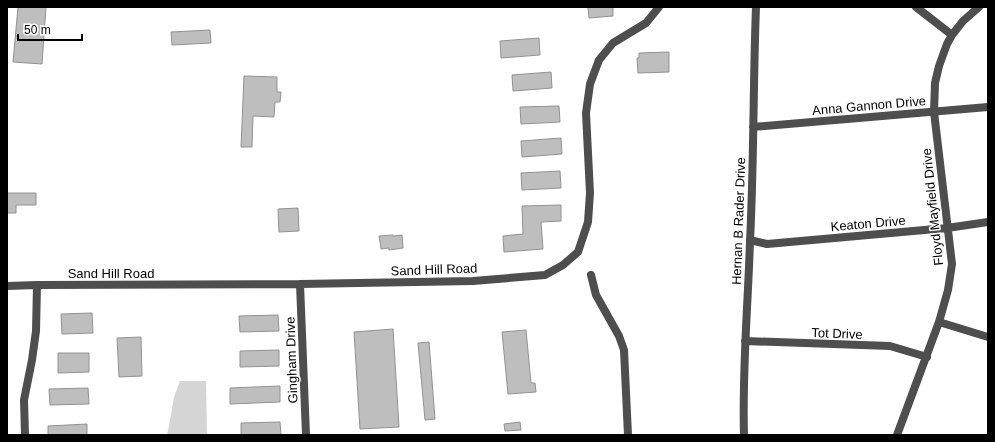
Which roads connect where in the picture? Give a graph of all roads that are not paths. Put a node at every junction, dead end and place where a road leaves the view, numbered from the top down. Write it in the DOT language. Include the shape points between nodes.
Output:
graph roads {
  1 [pos="659,7"];
  2 [pos="756,7"];
  3 [pos="916,7"];
  4 [pos="979,7"];
  5 [pos="952,35"];
  6 [pos="988,107"];
  7 [pos="934,112"];
  8 [pos="753,127"];
  9 [pos="988,222"];
  10 [pos="948,228"];
  11 [pos="750,240"];
  12 [pos="591,275"];
  13 [pos="300,284"];
  14 [pos="37,285"];
  15 [pos="7,286"];
  16 [pos="939,322"];
  17 [pos="988,336"];
  18 [pos="745,341"];
  19 [pos="927,357"];
  20 [pos="900,434"];
  21 [pos="24,435"];
  22 [pos="306,435"];
  23 [pos="628,435"];
  24 [pos="744,435"];
  1 -- 13 [label="street, Sand Hill Road" via="646,23 613,43 600,60 590,84 586,113 590,193 588,222 578,252 563,265 545,275 473,281"];
  2 -- 8 [label="street, Hernan B Rader Drive"];
  3 -- 5 [label="street"];
  4 -- 5 [label="street, Floyd Mayfield Drive"];
  5 -- 7 [label="street, Floyd Mayfield Drive" via="935,83"];
  6 -- 7 [label="street, Anna Gannon Drive"];
  7 -- 8 [label="street, Anna Gannon Drive"];
  7 -- 10 [label="street, Floyd Mayfield Drive"];
  8 -- 11 [label="street, Hernan B Rader Drive"];
  9 -- 10 [label="street, Keaton Drive"];
  10 -- 11 [label="street, Keaton Drive" via="767,244"];
  10 -- 16 [label="street, Floyd Mayfield Drive" via="952,264"];
  11 -- 18 [label="street, Hernan B Rader Drive"];
  12 -- 23 [label="street" via="596,295 624,350"];
  13 -- 14 [label="street, Sand Hill Road"];
  13 -- 22 [label="street, Gingham Drive"];
  14 -- 15 [label="street, Sand Hill Road"];
  14 -- 21 [label="street" via="36,331 24,400"];
  16 -- 17 [label="street"];
  16 -- 19 [label="street, Floyd Mayfield Drive"];
  18 -- 19 [label="street, Tot Drive" via="890,346"];
  18 -- 24 [label="street, Hernan B Rader Drive"];
  19 -- 20 [label="street, Floyd Mayfield Drive"];
}
